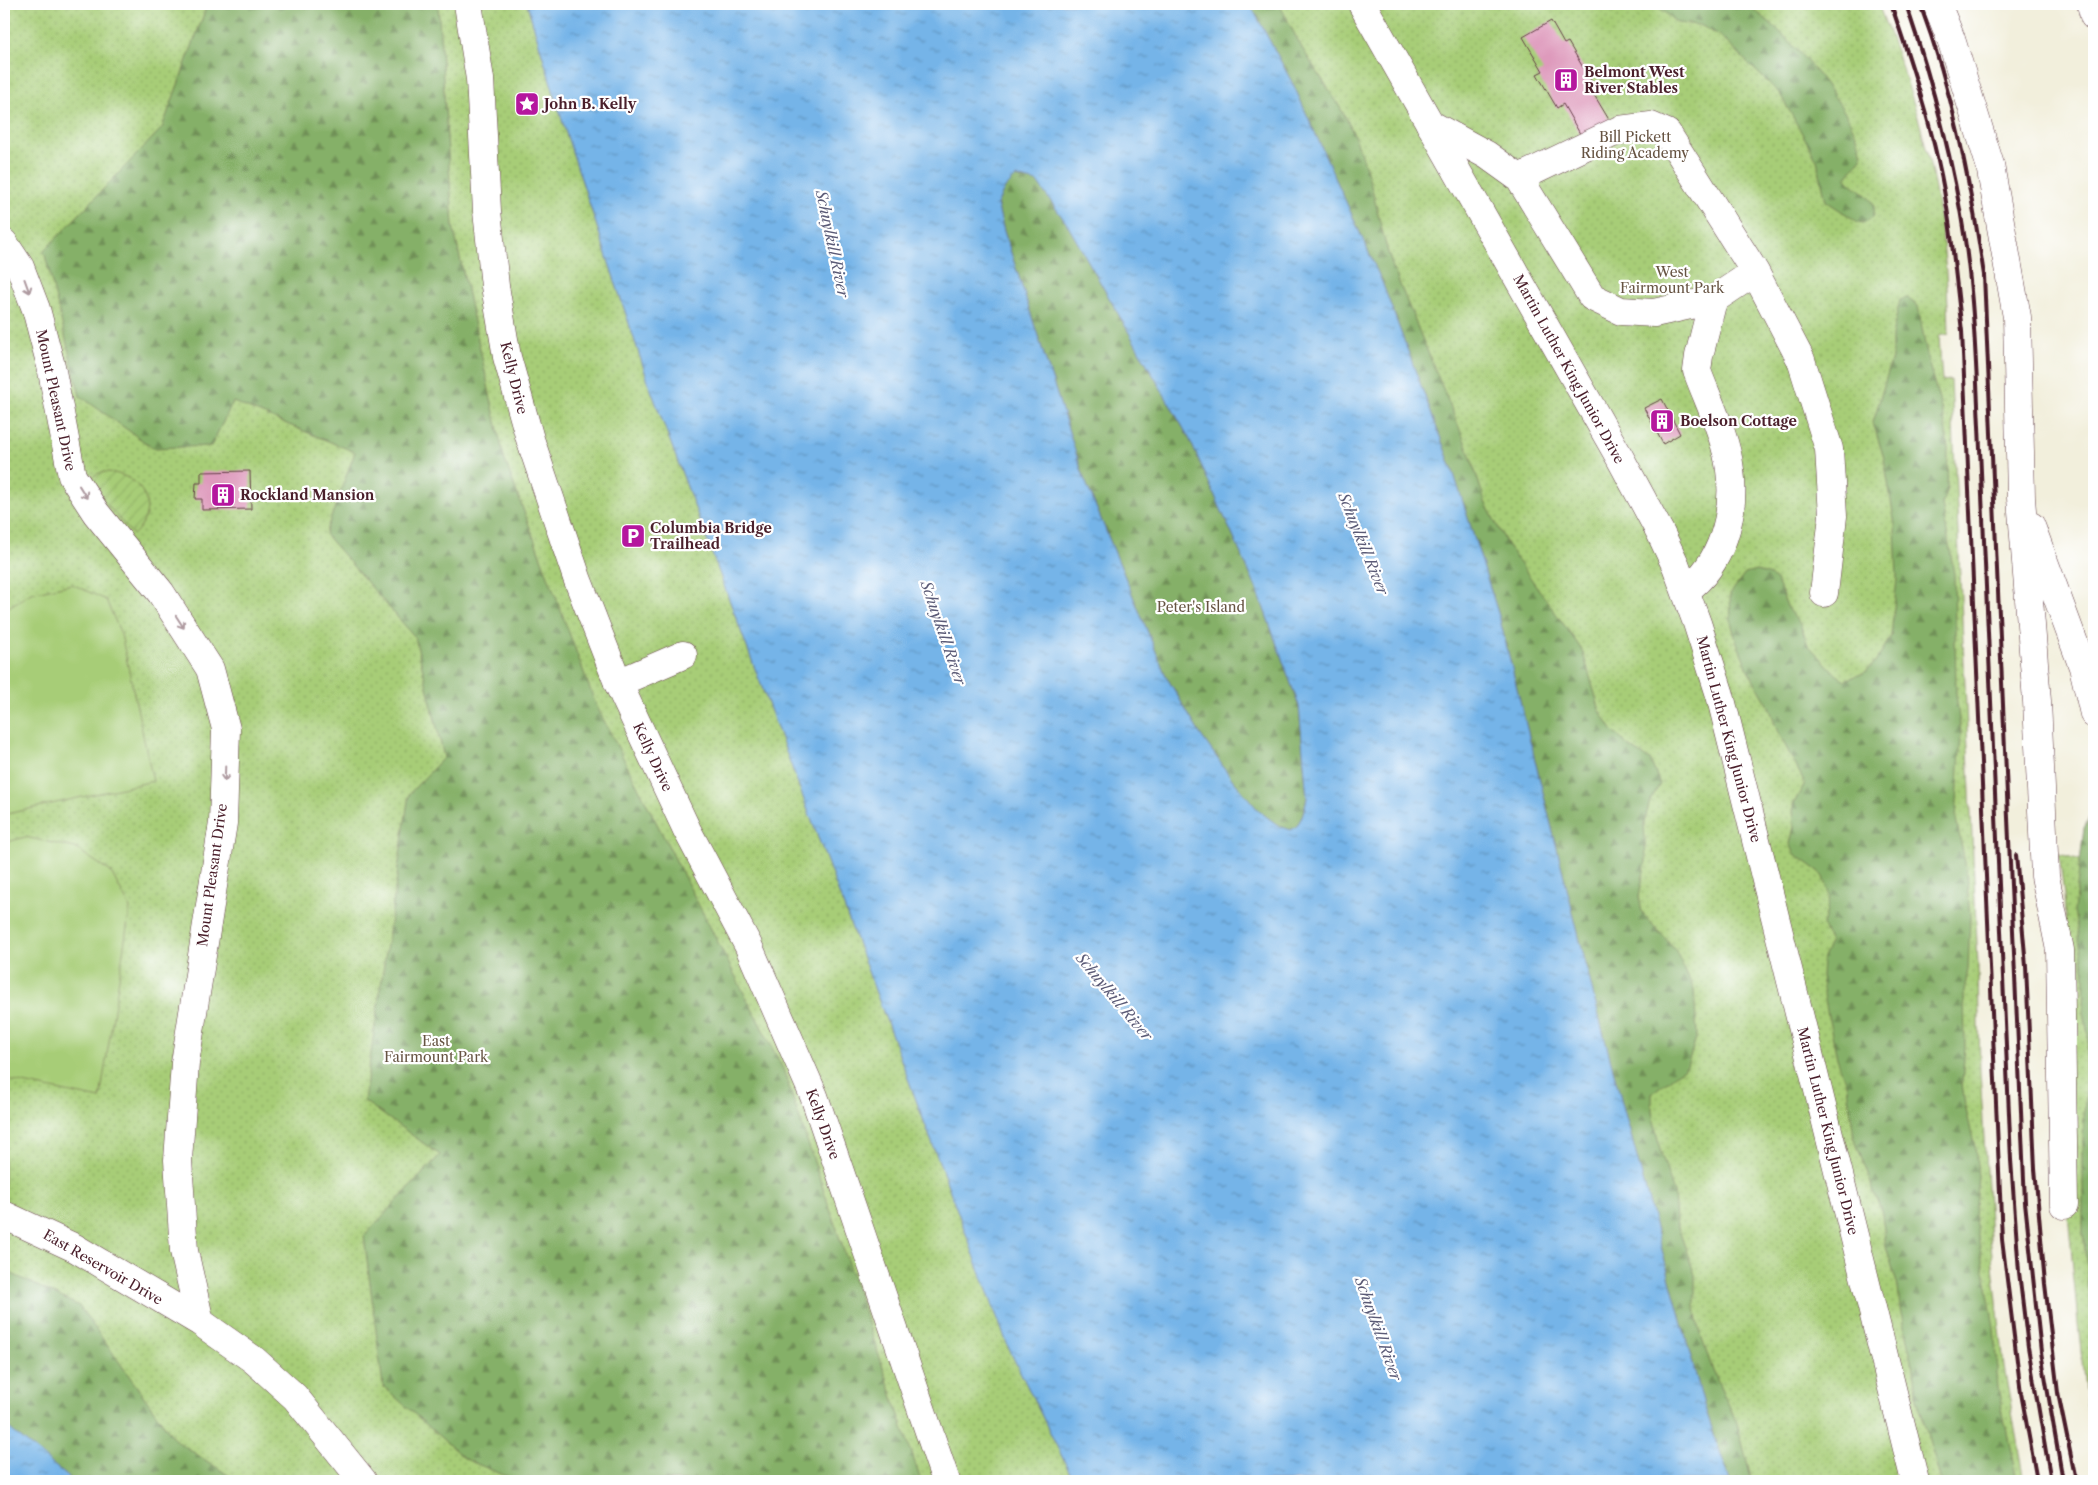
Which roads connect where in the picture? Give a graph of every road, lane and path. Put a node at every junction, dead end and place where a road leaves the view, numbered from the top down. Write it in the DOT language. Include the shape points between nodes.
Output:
graph roads {
  1 [pos="468,4"];
  2 [pos="1362,4"];
  3 [pos="1938,4"];
  4 [pos="2091,4"];
  5 [pos="2094,16"];
  6 [pos="1430,124"];
  7 [pos="1519,178"];
  8 [pos="4,244"];
  9 [pos="1755,272"];
  10 [pos="1713,300"];
  11 [pos="2021,498"];
  12 [pos="1686,590"];
  13 [pos="1824,593"];
  14 [pos="683,655"];
  15 [pos="618,684"];
  16 [pos="2094,714"];
  17 [pos="2064,1205"];
  18 [pos="4,1215"];
  19 [pos="200,1322"];
  20 [pos="362,1481"];
  21 [pos="946,1481"];
  22 [pos="1914,1481"];
  1 -- 15 [label="main road, Kelly Drive" via="480,79 490,250 508,357 530,438 561,531"];
  2 -- 6 [label="main road, Martin Luther King Junior Drive"];
  3 -- 11 [label="main road" via="1990,165 2017,317"];
  4 -- 5 [label="main road"];
  6 -- 7 [label="main road" via="1487,155"];
  6 -- 12 [label="main road, Martin Luther King Junior Drive" via="1620,458 1660,532"];
  7 -- 9 [label="main road" via="1619,130 1651,126 1667,134"];
  7 -- 10 [label="main road" via="1592,297 1621,311 1654,313"];
  8 -- 19 [label="main road, Mount Pleasant Drive, one-way" via="20,267 36,309 51,366 72,476 96,513 161,593 210,669 226,729 223,823 185,1063 178,1160 184,1251"];
  9 -- 10 [label="main road"];
  9 -- 13 [label="main road" via="1801,360 1829,450 1833,516"];
  10 -- 12 [label="main road" via="1697,372 1730,469 1730,506 1721,545 1713,562"];
  11 -- 16 [label="main road" via="2083,668"];
  11 -- 17 [label="main road" via="2037,701 2045,876 2060,950"];
  12 -- 22 [label="main road, Martin Luther King Junior Drive" via="1720,695"];
  14 -- 15 [label="main road"];
  15 -- 21 [label="main road, Kelly Drive" via="687,830 748,945 814,1096"];
  18 -- 19 [label="main road, East Reservoir Drive" via="75,1248"];
  19 -- 20 [label="main road, East Reservoir Drive" via="254,1360 295,1397"];
}
